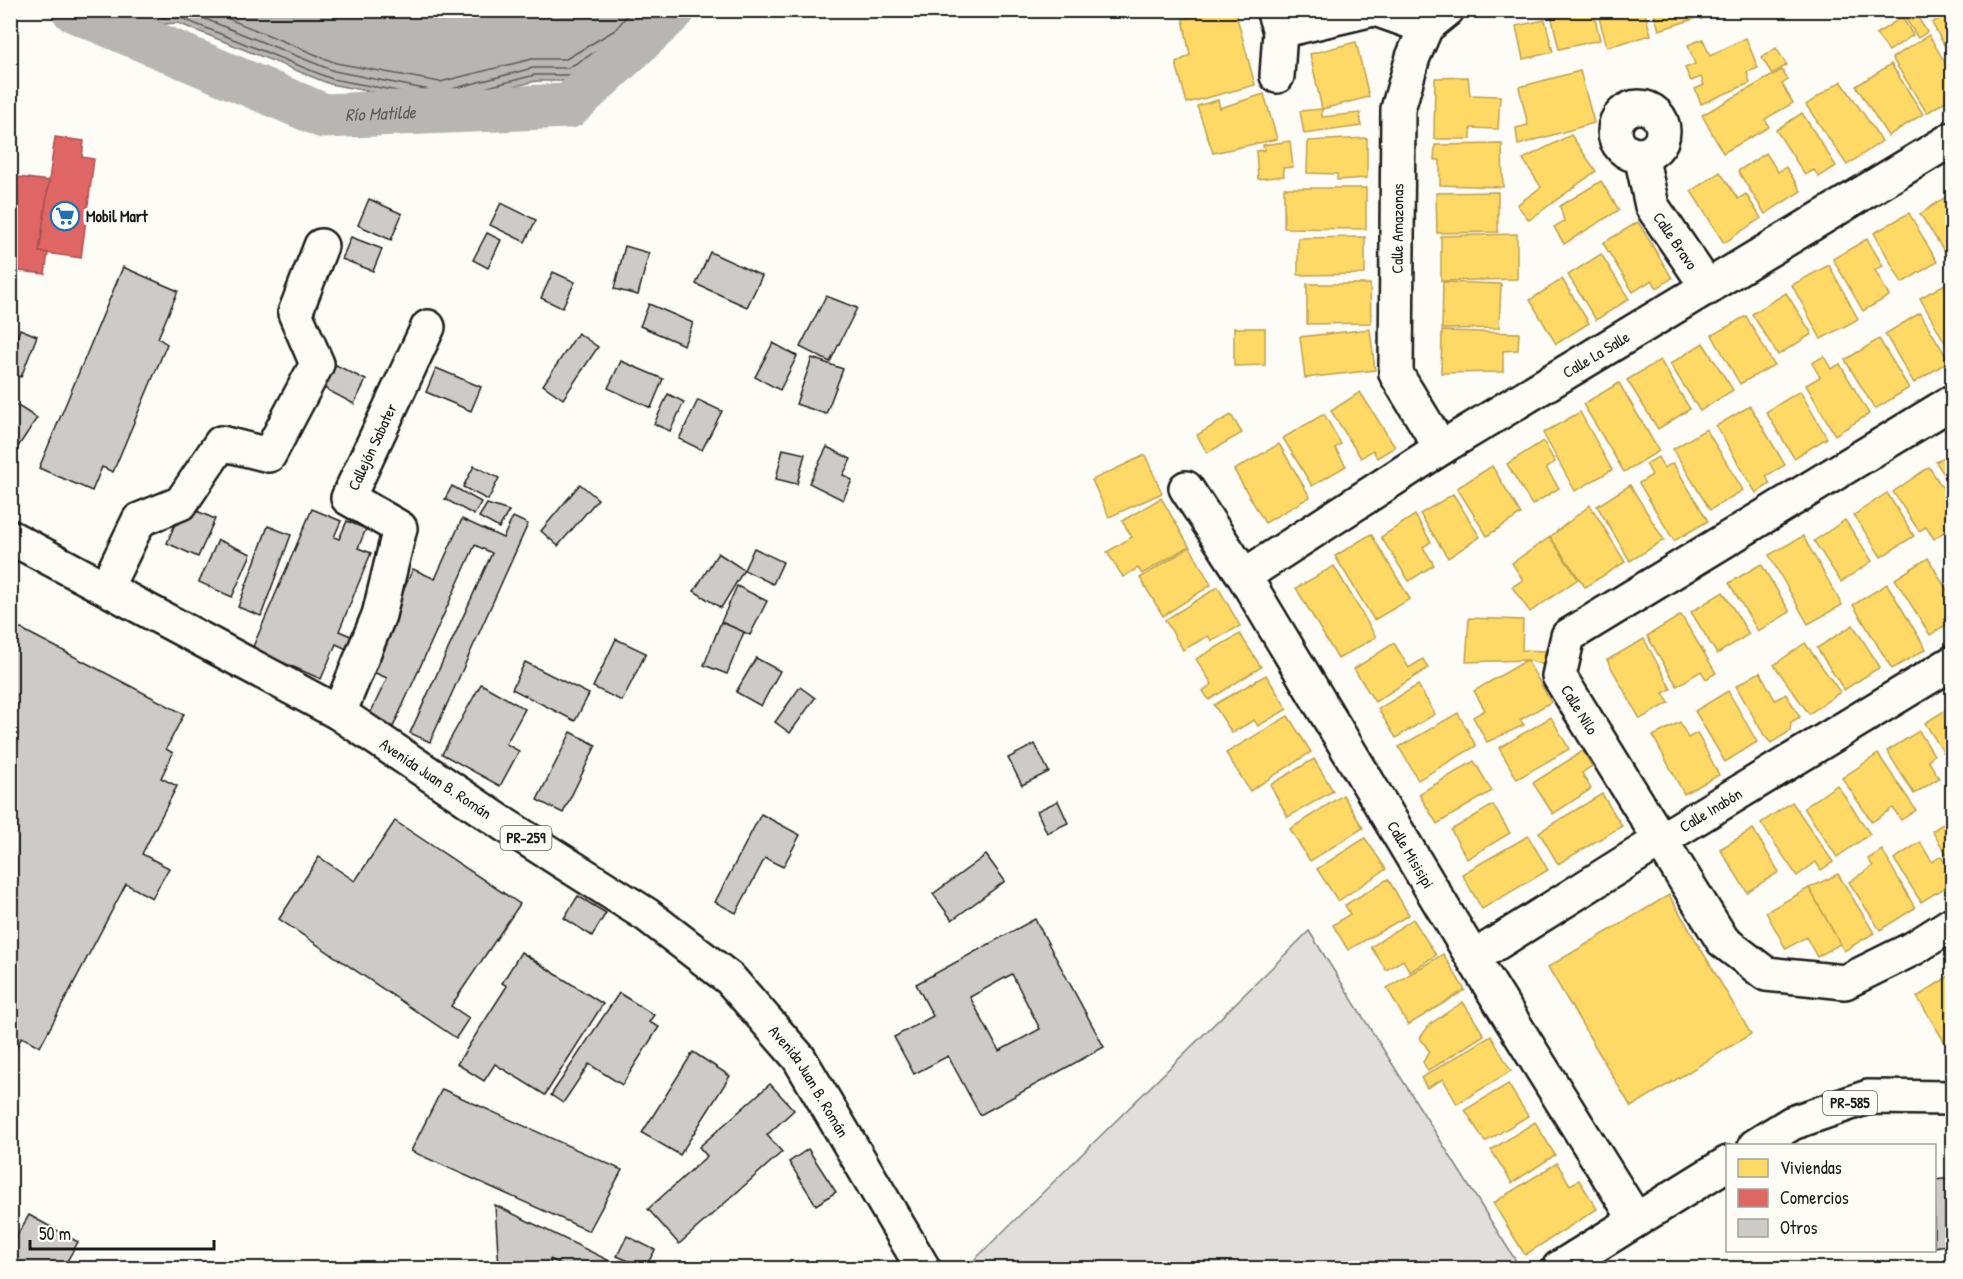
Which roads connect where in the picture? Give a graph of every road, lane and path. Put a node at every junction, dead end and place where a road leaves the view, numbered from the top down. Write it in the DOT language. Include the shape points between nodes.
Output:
graph roads {
  1 [pos="1369,10"];
  2 [pos="1378,10"];
  3 [pos="1437,19"];
  4 [pos="1276,21"];
  5 [pos="1277,76"];
  6 [pos="1953,139"];
  7 [pos="1641,155"];
  8 [pos="321,246"];
  9 [pos="1708,288"];
  10 [pos="428,327"];
  11 [pos="1953,402"];
  12 [pos="1441,448"];
  13 [pos="1186,489"];
  14 [pos="10,537"];
  15 [pos="1244,576"];
  16 [pos="106,588"];
  17 [pos="1953,663"];
  18 [pos="339,713"];
  19 [pos="1659,841"];
  20 [pos="1953,924"];
  21 [pos="1473,958"];
  22 [pos="1953,1098"];
  23 [pos="1758,1144"];
  24 [pos="1726,1164"];
  25 [pos="1636,1221"];
  26 [pos="923,1269"];
  27 [pos="1559,1269"];
  1 -- 4 [label="street"];
  2 -- 3 [label="street"];
  3 -- 12 [label="street, Calle Amazonas" via="1413,57 1398,109 1396,374"];
  4 -- 5 [label="street"];
  6 -- 9 [label="street, Calle La Salle"];
  7 -- 9 [label="street, Calle Bravo" via="1652,206"];
  8 -- 16 [label="street" via="295,313 317,364 269,455 221,443 181,503 139,520"];
  9 -- 12 [label="street, Calle La Salle"];
  10 -- 18 [label="street, Callejón Sabater" via="348,498 400,528 379,615"];
  11 -- 19 [label="street, Calle Nilo" via="1568,636 1559,676"];
  12 -- 15 [label="street, Calle La Salle"];
  13 -- 15 [label="street, Calle Misisipi"];
  14 -- 16 [label="street, Avenida Juan B. Román / PR-259"];
  15 -- 21 [label="street, Calle Misisipi"];
  16 -- 18 [label="street, Avenida Juan B. Román / PR-259"];
  17 -- 19 [label="street, Calle Inabón"];
  18 -- 26 [label="street, Avenida Juan B. Román / PR-259" via="647,915 730,979 800,1058"];
  19 -- 20 [label="street, Calle Nilo" via="1723,941 1766,974 1845,982"];
  19 -- 21 [label="street, Calle Inabón"];
  21 -- 25 [label="street, Calle Misisipi"];
  22 -- 23 [label="street, PR-585" via="1868,1097 1792,1123"];
  24 -- 25 [label="street"];
  25 -- 27 [label="street"];
}
